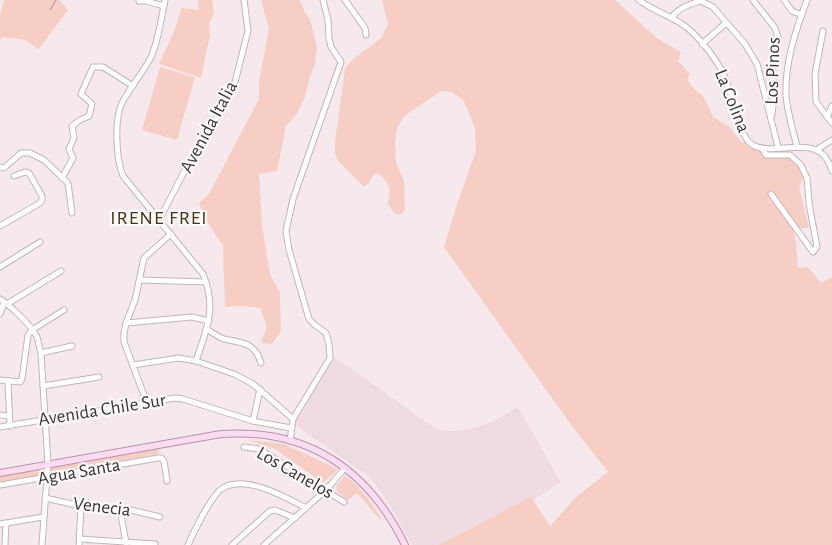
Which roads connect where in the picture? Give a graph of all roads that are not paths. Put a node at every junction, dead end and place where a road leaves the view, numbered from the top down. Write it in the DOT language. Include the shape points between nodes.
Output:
graph roads {
  1 [pos="244,0"];
  2 [pos="323,0"];
  3 [pos="345,0"];
  4 [pos="639,0"];
  5 [pos="650,0"];
  6 [pos="702,0"];
  7 [pos="753,0"];
  8 [pos="784,0"];
  9 [pos="807,0"];
  10 [pos="139,1"];
  11 [pos="165,3"];
  12 [pos="647,6"];
  13 [pos="802,15"];
  14 [pos="671,18"];
  15 [pos="726,24"];
  16 [pos="823,31"];
  17 [pos="366,35"];
  18 [pos="702,44"];
  19 [pos="133,86"];
  20 [pos="832,106"];
  21 [pos="827,117"];
  22 [pos="771,118"];
  23 [pos="832,124"];
  24 [pos="832,140"];
  25 [pos="778,147"];
  26 [pos="797,147"];
  27 [pos="762,148"];
  28 [pos="816,150"];
  29 [pos="0,167"];
  30 [pos="832,171"];
  31 [pos="14,176"];
  32 [pos="62,178"];
  33 [pos="771,194"];
  34 [pos="72,213"];
  35 [pos="159,220"];
  36 [pos="0,226"];
  37 [pos="171,234"];
  38 [pos="40,242"];
  39 [pos="0,267"];
  40 [pos="61,271"];
  41 [pos="140,280"];
  42 [pos="206,282"];
  43 [pos="4,302"];
  44 [pos="64,310"];
  45 [pos="0,314"];
  46 [pos="209,321"];
  47 [pos="126,324"];
  48 [pos="206,329"];
  49 [pos="32,330"];
  50 [pos="72,346"];
  51 [pos="41,353"];
  52 [pos="196,361"];
  53 [pos="261,363"];
  54 [pos="133,365"];
  55 [pos="99,377"];
  56 [pos="0,380"];
  57 [pos="8,382"];
  58 [pos="43,386"];
  59 [pos="260,389"];
  60 [pos="147,403"];
  61 [pos="0,415"];
  62 [pos="9,416"];
  63 [pos="293,419"];
  64 [pos="44,420"];
  65 [pos="253,421"];
  66 [pos="10,426"];
  67 [pos="0,427"];
  68 [pos="291,428"];
  69 [pos="290,440"];
  70 [pos="158,444"];
  71 [pos="244,447"];
  72 [pos="158,458"];
  73 [pos="48,464"];
  74 [pos="345,468"];
  75 [pos="0,473"];
  76 [pos="46,478"];
  77 [pos="167,481"];
  78 [pos="0,486"];
  79 [pos="326,490"];
  80 [pos="45,498"];
  81 [pos="344,502"];
  82 [pos="82,506"];
  83 [pos="306,508"];
  84 [pos="120,509"];
  85 [pos="43,517"];
  86 [pos="160,517"];
  87 [pos="295,518"];
  88 [pos="3,523"];
  89 [pos="80,538"];
  90 [pos="126,543"];
  91 [pos="155,544"];
  92 [pos="5,545"];
  93 [pos="42,545"];
  94 [pos="79,545"];
  95 [pos="188,545"];
  96 [pos="232,545"];
  97 [pos="264,545"];
  98 [pos="405,545"];
  1 -- 35 [label="street, Avenida Italia" via="248,32 233,90"];
  2 -- 63 [label="street" via="331,46 341,62 293,199 286,231 310,319 326,333 330,358"];
  3 -- 17 [label="street" via="365,28"];
  4 -- 12 [label="street, La Colina"];
  5 -- 12 [label="street"];
  6 -- 14 [label="street" via="676,10"];
  6 -- 15 [label="street" via="713,7"];
  7 -- 22 [label="street, Los Pinos" via="778,38 771,72 775,86"];
  8 -- 13 [label="street" via="792,11"];
  9 -- 13 [label="street"];
  10 -- 11 [label="street"];
  11 -- 19 [label="street" via="156,46"];
  12 -- 14 [label="street, La Colina"];
  13 -- 26 [label="street" via="786,86"];
  14 -- 18 [label="street, La Colina" via="686,27"];
  15 -- 18 [label="street"];
  15 -- 22 [label="street" via="745,44 757,64"];
  16 -- 21 [label="street" via="815,74 816,102"];
  18 -- 27 [label="street, La Colina" via="716,60 726,80 746,139"];
  19 -- 32 [label="street" via="103,67 93,67 81,94 92,104 89,116 72,126 74,138 69,149 73,158"];
  19 -- 35 [label="street" via="121,105 119,116 119,166 123,176"];
  20 -- 21 [label="street"];
  21 -- 23 [label="street"];
  22 -- 25 [label="street"];
  24 -- 28 [label="street"];
  25 -- 26 [label="street, La Colina"];
  25 -- 27 [label="street, La Colina"];
  26 -- 28 [label="street, La Colina"];
  27 -- 33 [label="street" via="766,155 790,155 801,165 807,178 817,247 813,252"];
  28 -- 30 [label="street" via="824,156"];
  29 -- 32 [label="street" via="4,168 21,153 30,153 44,160"];
  31 -- 36 [label="street" via="29,173 42,200"];
  32 -- 34 [label="street" via="68,183"];
  35 -- 37 [label="street"];
  37 -- 41 [label="street" via="144,258"];
  37 -- 42 [label="street"];
  38 -- 39 [label="street"];
  40 -- 43 [label="street"];
  41 -- 42 [label="street"];
  41 -- 47 [label="street"];
  42 -- 46 [label="street" via="210,300"];
  43 -- 45 [label="street"];
  43 -- 49 [label="street"];
  44 -- 49 [label="street"];
  46 -- 47 [label="street" via="192,317"];
  46 -- 48 [label="street"];
  47 -- 54 [label="street" via="124,342"];
  48 -- 52 [label="street"];
  48 -- 53 [label="street" via="221,338 248,344 256,351"];
  49 -- 51 [label="street"];
  49 -- 57 [label="street" via="26,340 22,379 20,382"];
  50 -- 51 [label="street"];
  51 -- 58 [label="street"];
  52 -- 54 [label="street" via="179,358"];
  52 -- 59 [label="street" via="234,374"];
  54 -- 60 [label="street"];
  55 -- 58 [label="street"];
  56 -- 57 [label="street"];
  57 -- 62 [label="street"];
  58 -- 64 [label="street"];
  59 -- 63 [label="street"];
  59 -- 65 [label="street"];
  60 -- 64 [label="street, Avenida Chile Sur"];
  60 -- 65 [label="street, Avenida Chile Sur" via="183,399"];
  61 -- 62 [label="street"];
  62 -- 66 [label="street"];
  63 -- 68 [label="street"];
  64 -- 66 [label="street, Avenida Chile Sur"];
  64 -- 73 [label="street"];
  65 -- 68 [label="street, Avenida Chile Sur"];
  66 -- 67 [label="street, Avenida Chile Sur"];
  68 -- 69 [label="street"];
  69 -- 70 [label="main road, Agua Santa" via="231,434"];
  69 -- 74 [label="main road, Agua Santa"];
  70 -- 72 [label="street"];
  70 -- 73 [label="main road, Agua Santa"];
  71 -- 79 [label="street, Los Canelos" via="259,449"];
  72 -- 76 [label="street, Agua Santa"];
  72 -- 77 [label="street" via="164,461"];
  73 -- 75 [label="main road, Agua Santa"];
  73 -- 76 [label="street"];
  74 -- 79 [label="street"];
  74 -- 98 [label="main road, Agua Santa" via="381,503"];
  76 -- 78 [label="street, Agua Santa"];
  76 -- 80 [label="street"];
  79 -- 81 [label="street, Los Canelos"];
  79 -- 83 [label="street"];
  80 -- 82 [label="street, Venecia"];
  80 -- 85 [label="street"];
  82 -- 84 [label="street, Venecia"];
  82 -- 89 [label="street"];
  83 -- 87 [label="street"];
  83 -- 95 [label="street" via="257,486 228,486 214,498"];
  84 -- 86 [label="street, Venecia"];
  84 -- 90 [label="street"];
  85 -- 88 [label="street"];
  85 -- 93 [label="street"];
  87 -- 96 [label="street" via="270,511"];
  87 -- 97 [label="street"];
  88 -- 92 [label="street"];
  89 -- 90 [label="street"];
  89 -- 94 [label="street"];
  90 -- 91 [label="street"];
}
